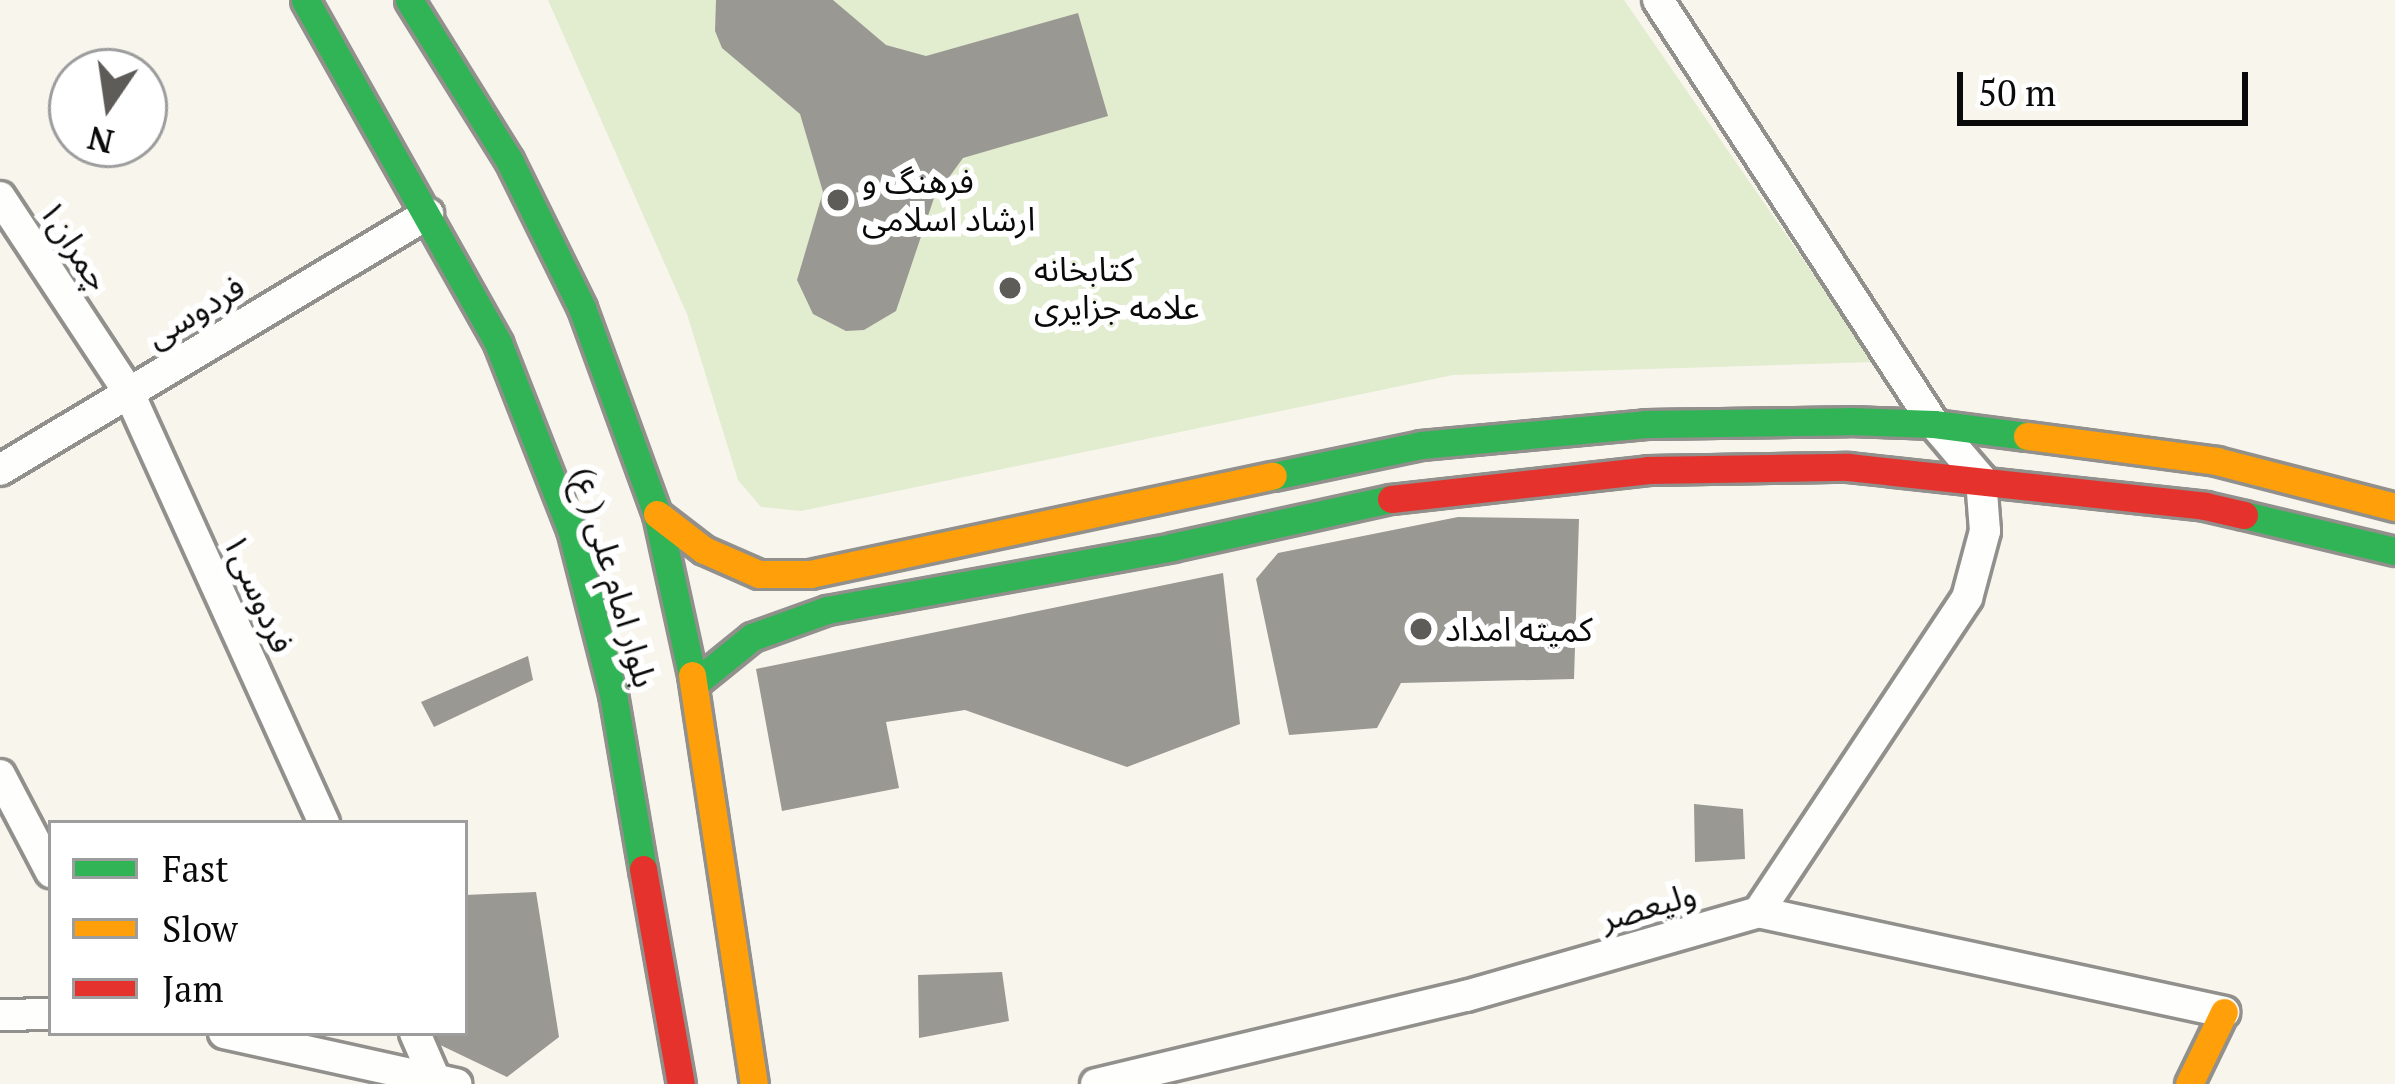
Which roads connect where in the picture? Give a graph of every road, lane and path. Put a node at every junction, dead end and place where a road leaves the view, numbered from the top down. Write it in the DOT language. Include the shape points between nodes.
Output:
graph roads {
  1 [pos="305,0"];
  2 [pos="409,0"];
  3 [pos="1658,0"];
  4 [pos="0,197"];
  5 [pos="428,214"];
  6 [pos="129,393"];
  7 [pos="1934,424"];
  8 [pos="0,470"];
  9 [pos="1981,479"];
  10 [pos="2395,507"];
  11 [pos="657,514"];
  12 [pos="2395,551"];
  13 [pos="694,683"];
  14 [pos="0,775"];
  15 [pos="323,820"];
  16 [pos="48,866"];
  17 [pos="1758,912"];
  18 [pos="2224,1012"];
  19 [pos="48,1014"];
  20 [pos="0,1015"];
  21 [pos="238,1036"];
  22 [pos="417,1036"];
  23 [pos="445,1080"];
  24 [pos="1105,1083"];
  25 [pos="682,1084"];
  26 [pos="754,1084"];
  27 [pos="2189,1084"];
  1 -- 5 [label="main road, بلوار امام علی ( ع)"];
  2 -- 11 [label="main road, بلوار امام علی ( ع)" via="509,160 572,287"];
  3 -- 7 [label="street"];
  4 -- 6 [label="street, چمران۱"];
  5 -- 6 [label="street, فردوسی"];
  5 -- 25 [label="main road, بلوار امام علی ( ع)" via="498,343 572,529 613,694"];
  6 -- 8 [label="street, فردوسی"];
  6 -- 15 [label="street, فردوسی۱"];
  7 -- 9 [label="street"];
  7 -- 10 [label="main road" via="2216,461"];
  7 -- 11 [label="main road" via="1646,424 1421,445 810,574 759,574 704,550"];
  9 -- 12 [label="main road" via="2205,506"];
  9 -- 13 [label="main road" via="1848,467 1671,470 1428,491 788,620"];
  9 -- 17 [label="street" via="1985,531 1967,598"];
  11 -- 13 [label="main road, بلوار امام علی ( ع)"];
  13 -- 26 [label="main road, بلوار امام علی ( ع)"];
  14 -- 16 [label="street"];
  17 -- 18 [label="street, ولیعصر"];
  17 -- 24 [label="street, ولیعصر" via="1466,996"];
  18 -- 27 [label="main road"];
  19 -- 20 [label="street"];
  21 -- 23 [label="street"];
  22 -- 23 [label="street"];
}
